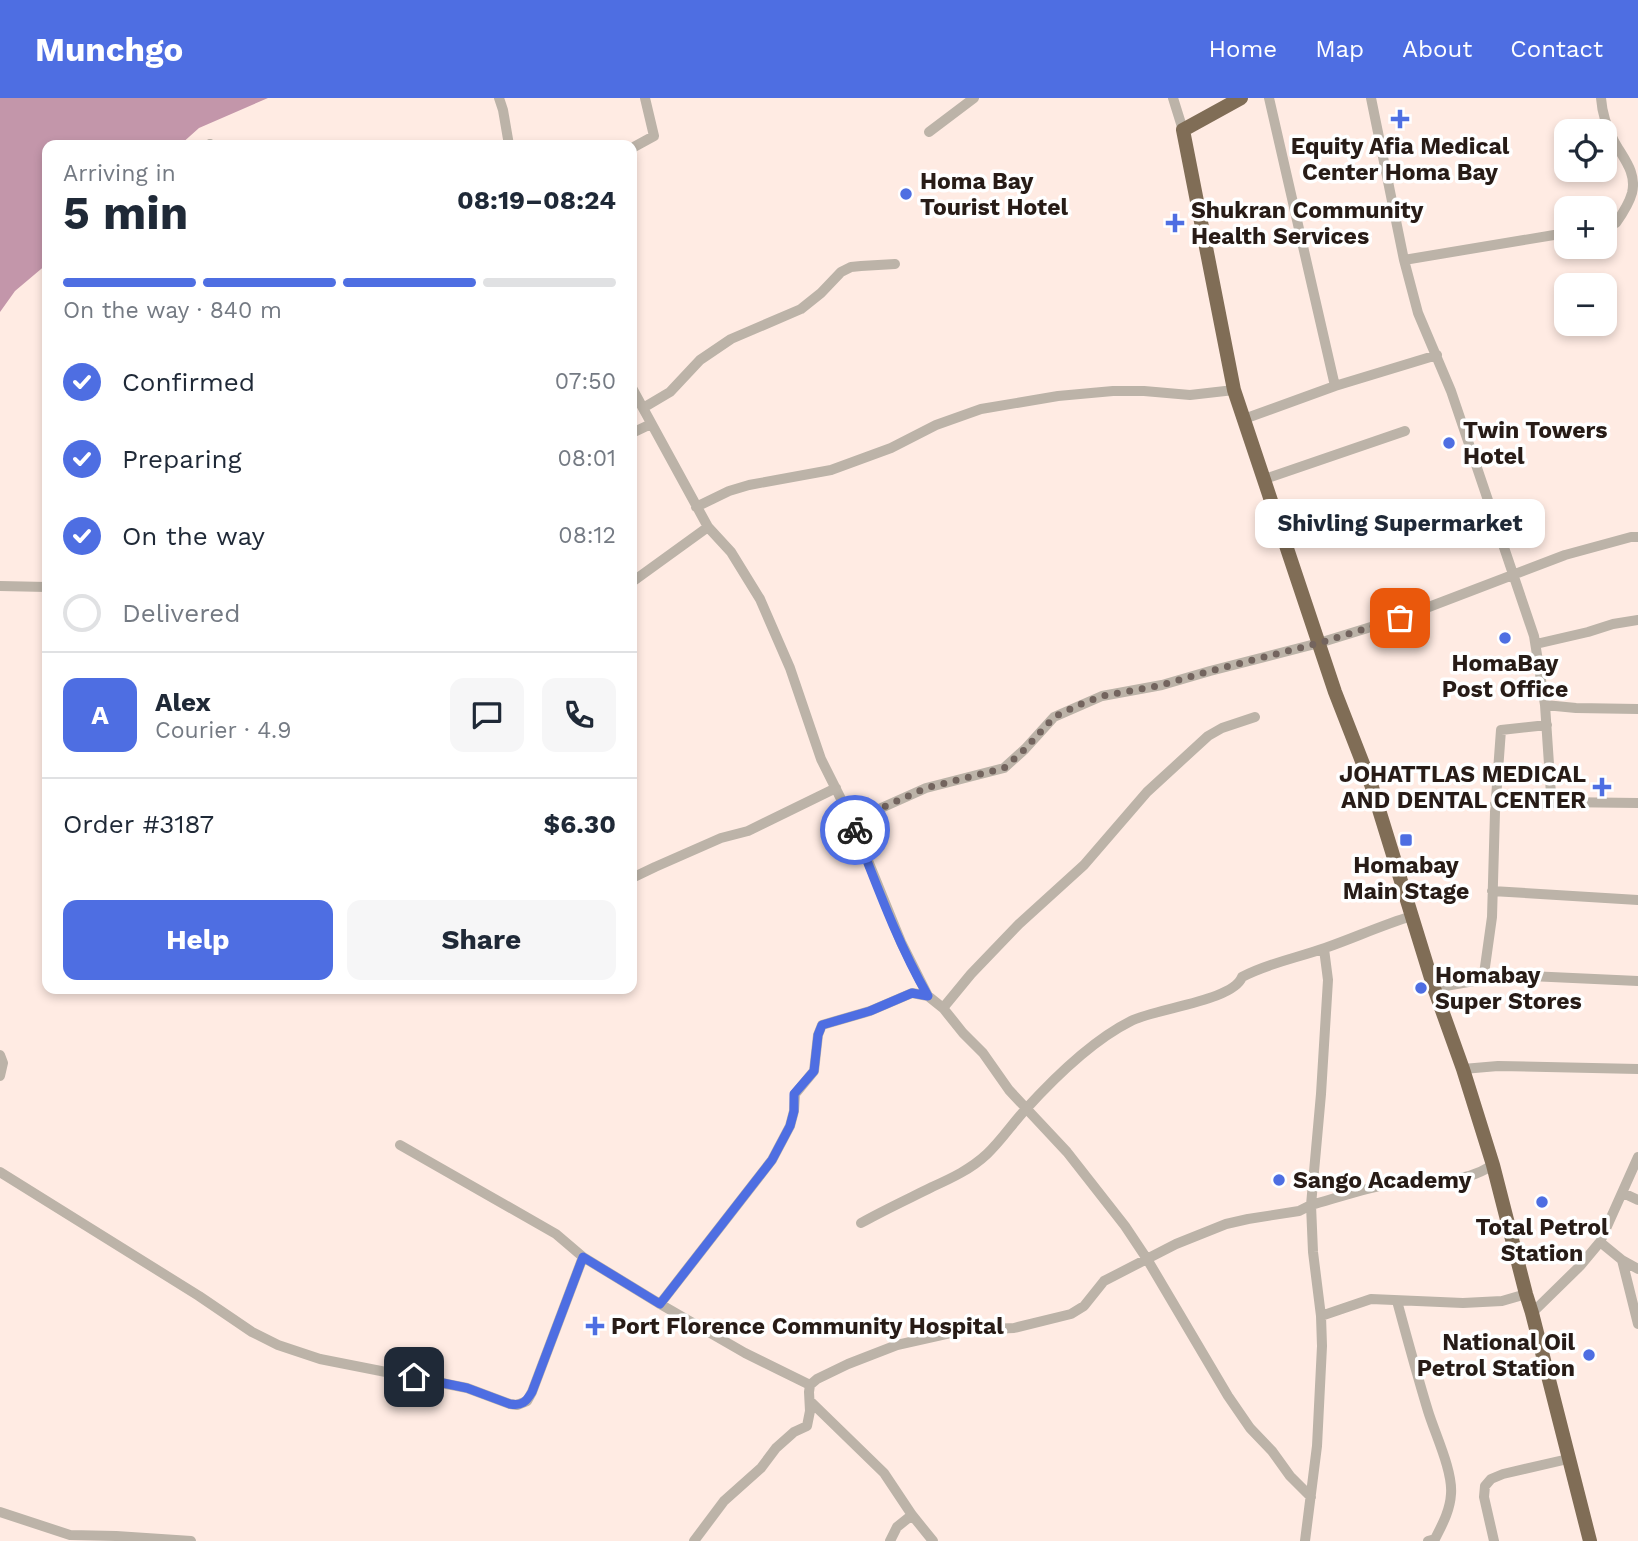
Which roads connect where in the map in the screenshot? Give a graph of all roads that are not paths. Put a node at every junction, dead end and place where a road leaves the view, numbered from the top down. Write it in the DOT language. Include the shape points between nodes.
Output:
graph roads {
  1 [pos="499,98"];
  2 [pos="645,98"];
  3 [pos="974,98"];
  4 [pos="1173,98"];
  5 [pos="1241,98"];
  6 [pos="1269,98"];
  7 [pos="1371,98"];
  8 [pos="1601,98"];
  9 [pos="1183,130"];
  10 [pos="929,132"];
  11 [pos="508,140"];
  12 [pos="637,145"];
  13 [pos="1617,221"];
  14 [pos="1554,235"];
  15 [pos="1404,260"];
  16 [pos="895,264"];
  17 [pos="1437,355"];
  18 [pos="1335,386"];
  19 [pos="1234,390"];
  20 [pos="637,397"];
  21 [pos="643,408"];
  22 [pos="1244,419"];
  23 [pos="651,424"];
  24 [pos="637,431"];
  25 [pos="1405,431"];
  26 [pos="1265,479"];
  27 [pos="696,507"];
  28 [pos="708,527"];
  29 [pos="1638,537"];
  30 [pos="1514,576"];
  31 [pos="637,578"];
  32 [pos="0,586"];
  33 [pos="42,587"];
  34 [pos="1638,620"];
  35 [pos="1319,643"];
  36 [pos="1536,644"];
  37 [pos="1545,705"];
  38 [pos="1638,709"];
  39 [pos="1255,717"];
  40 [pos="1547,725"];
  41 [pos="836,788"];
  42 [pos="1557,802"];
  43 [pos="1638,803"];
  44 [pos="1495,804"];
  45 [pos="851,819"];
  46 [pos="637,876"];
  47 [pos="1492,891"];
  48 [pos="1638,901"];
  49 [pos="1412,916"];
  50 [pos="1324,948"];
  51 [pos="1484,974"];
  52 [pos="1638,981"];
  53 [pos="1434,988"];
  54 [pos="928,996"];
  55 [pos="943,1008"];
  56 [pos="0,1055"];
  57 [pos="1463,1069"];
  58 [pos="1638,1069"];
  59 [pos="0,1076"];
  60 [pos="1026,1110"];
  61 [pos="400,1145"];
  62 [pos="1638,1157"];
  63 [pos="1493,1165"];
  64 [pos="0,1172"];
  65 [pos="1623,1193"];
  66 [pos="1638,1200"];
  67 [pos="1311,1205"];
  68 [pos="861,1223"];
  69 [pos="1600,1242"];
  70 [pos="583,1257"];
  71 [pos="1147,1259"];
  72 [pos="1622,1260"];
  73 [pos="1638,1269"];
  74 [pos="1526,1294"];
  75 [pos="1397,1301"];
  76 [pos="660,1304"];
  77 [pos="1532,1313"];
  78 [pos="1321,1316"];
  79 [pos="1638,1324"];
  80 [pos="810,1385"];
  81 [pos="809,1401"];
  82 [pos="1568,1459"];
  83 [pos="1311,1497"];
  84 [pos="0,1513"];
  85 [pos="912,1515"];
  86 [pos="191,1541"];
  87 [pos="694,1541"];
  88 [pos="890,1541"];
  89 [pos="933,1541"];
  90 [pos="1305,1541"];
  91 [pos="1428,1541"];
  92 [pos="1494,1541"];
  93 [pos="1590,1541"];
  1 -- 11 [label="street"];
  2 -- 12 [label="street" via="654,136"];
  3 -- 10 [label="street"];
  4 -- 9 [label="street"];
  5 -- 9 [label="highway"];
  6 -- 18 [label="street"];
  7 -- 15 [label="street"];
  8 -- 13 [label="street" via="1613,140 1630,167 1633,190"];
  9 -- 19 [label="highway"];
  14 -- 15 [label="street"];
  15 -- 17 [label="street" via="1418,313"];
  16 -- 21 [label="street" via="841,272 801,309 731,339"];
  17 -- 18 [label="street"];
  17 -- 30 [label="street"];
  18 -- 22 [label="street"];
  19 -- 22 [label="highway"];
  19 -- 27 [label="street" via="1189,395 1113,391 981,409 844,466 749,485"];
  20 -- 21 [label="street"];
  21 -- 23 [label="street"];
  22 -- 26 [label="highway"];
  23 -- 24 [label="street"];
  23 -- 27 [label="street"];
  25 -- 26 [label="street"];
  26 -- 35 [label="highway"];
  27 -- 28 [label="street"];
  28 -- 31 [label="street"];
  28 -- 41 [label="street" via="731,552 760,599"];
  29 -- 30 [label="street" via="1565,555"];
  30 -- 35 [label="street"];
  30 -- 36 [label="street"];
  32 -- 33 [label="street"];
  34 -- 36 [label="street"];
  35 -- 45 [label="street" via="1091,700 1054,717 1004,768 926,788"];
  35 -- 49 [label="highway" via="1368,774"];
  36 -- 37 [label="street"];
  37 -- 38 [label="street"];
  37 -- 40 [label="street"];
  39 -- 55 [label="street" via="1215,732 1175,765"];
  40 -- 42 [label="street" via="1551,794"];
  40 -- 44 [label="street" via="1501,730"];
  41 -- 45 [label="street"];
  41 -- 46 [label="street" via="748,831 721,838"];
  42 -- 43 [label="street"];
  42 -- 44 [label="street"];
  44 -- 47 [label="street"];
  45 -- 54 [label="street"];
  47 -- 48 [label="street"];
  47 -- 51 [label="street"];
  49 -- 50 [label="street"];
  49 -- 53 [label="highway"];
  50 -- 60 [label="street" via="1260,968 1221,995 1130,1021 1075,1060"];
  50 -- 67 [label="street" via="1328,980"];
  51 -- 52 [label="street"];
  51 -- 53 [label="street" via="1474,981"];
  53 -- 57 [label="highway"];
  54 -- 55 [label="street"];
  54 -- 76 [label="street" via="912,993 822,1025 814,1071 794,1094 790,1126 772,1160"];
  55 -- 60 [label="street"];
  56 -- 59 [label="street"];
  57 -- 58 [label="street"];
  57 -- 63 [label="highway"];
  60 -- 68 [label="street" via="993,1148 965,1171"];
  60 -- 71 [label="street" via="1074,1161"];
  61 -- 70 [label="street" via="556,1234"];
  62 -- 65 [label="street"];
  63 -- 67 [label="street" via="1461,1178 1405,1181"];
  63 -- 74 [label="highway"];
  64 -- 70 [label="street" via="278,1345 320,1359 467,1388 517,1405 527,1401 532,1392"];
  65 -- 66 [label="street"];
  65 -- 69 [label="street"];
  67 -- 71 [label="street" via="1226,1224"];
  67 -- 78 [label="street"];
  69 -- 72 [label="street"];
  69 -- 77 [label="street"];
  70 -- 76 [label="street"];
  71 -- 80 [label="street" via="1104,1281 1084,1306 1071,1314 1014,1328 967,1330 897,1345"];
  71 -- 83 [label="street" via="1250,1428"];
  72 -- 73 [label="street"];
  72 -- 79 [label="street"];
  74 -- 75 [label="street" via="1502,1301"];
  74 -- 77 [label="highway"];
  75 -- 78 [label="street" via="1371,1300"];
  75 -- 91 [label="street" via="1451,1490 1445,1520"];
  76 -- 80 [label="street"];
  77 -- 82 [label="highway"];
  78 -- 83 [label="street"];
  80 -- 81 [label="street"];
  81 -- 85 [label="street" via="884,1473"];
  81 -- 87 [label="street" via="807,1426 776,1448 724,1501"];
  82 -- 92 [label="street" via="1491,1479 1483,1497"];
  82 -- 93 [label="highway"];
  83 -- 90 [label="street"];
  84 -- 86 [label="street" via="70,1535"];
  85 -- 88 [label="street" via="897,1527"];
  85 -- 89 [label="street"];
}
